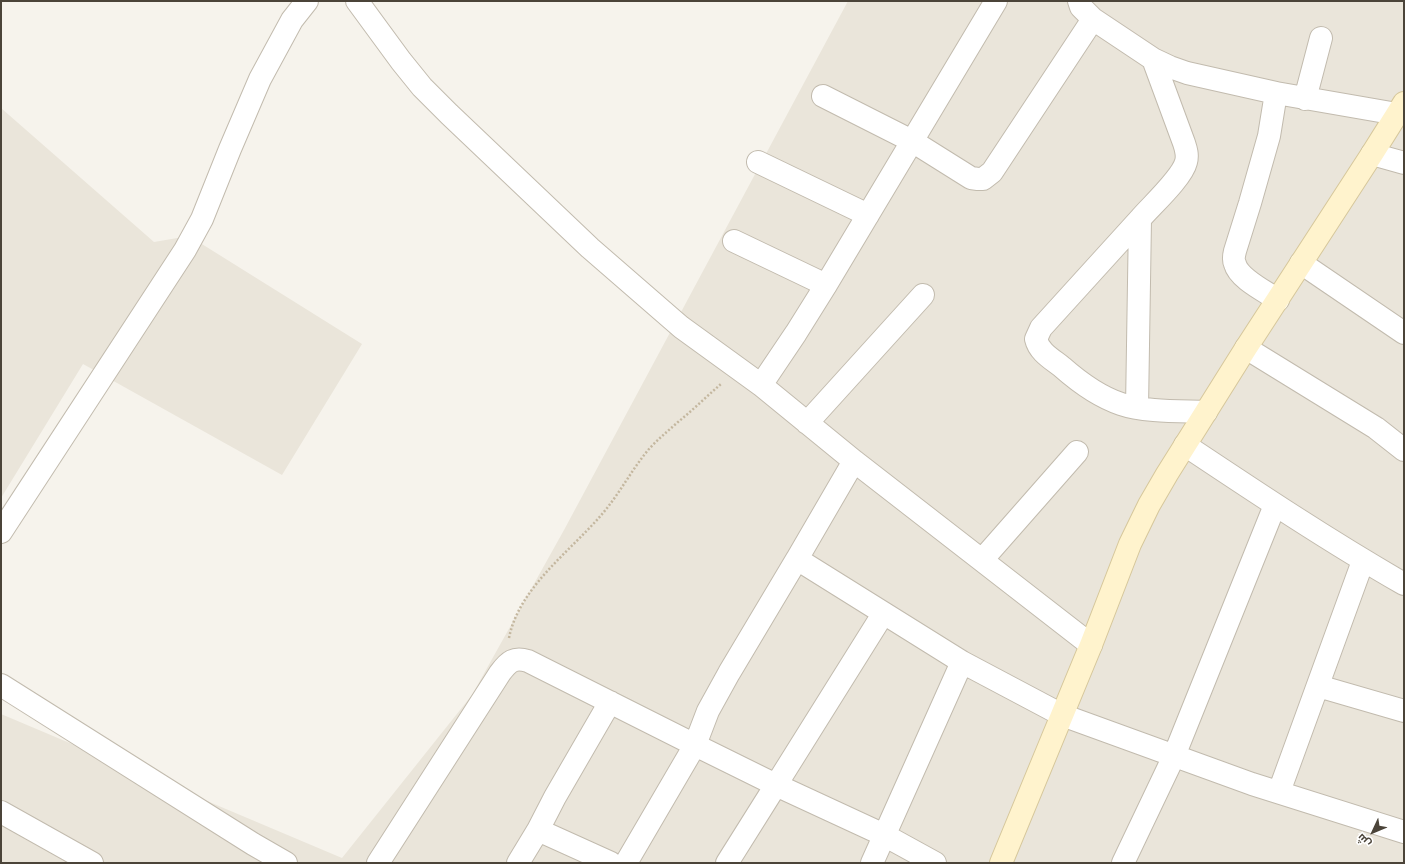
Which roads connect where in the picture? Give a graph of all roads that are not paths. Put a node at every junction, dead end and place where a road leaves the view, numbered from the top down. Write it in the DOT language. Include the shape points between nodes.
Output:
graph roads {
  1 [pos="307,1"];
  2 [pos="357,1"];
  3 [pos="996,1"];
  4 [pos="1079,1"];
  5 [pos="1093,19"];
  6 [pos="1321,38"];
  7 [pos="1153,59"];
  8 [pos="1276,93"];
  9 [pos="823,96"];
  10 [pos="1305,99"];
  11 [pos="1400,108"];
  12 [pos="912,141"];
  13 [pos="1372,154"];
  14 [pos="758,162"];
  15 [pos="1404,163"];
  16 [pos="868,215"];
  17 [pos="1140,219"];
  18 [pos="734,241"];
  19 [pos="1301,263"];
  20 [pos="826,285"];
  21 [pos="923,294"];
  22 [pos="1278,300"];
  23 [pos="1404,333"];
  24 [pos="1246,348"];
  25 [pos="761,385"];
  26 [pos="1136,408"];
  27 [pos="1206,412"];
  28 [pos="807,424"];
  29 [pos="1185,445"];
  30 [pos="1404,450"];
  31 [pos="1077,452"];
  32 [pos="854,461"];
  33 [pos="1275,505"];
  34 [pos="1,532"];
  35 [pos="797,559"];
  36 [pos="982,560"];
  37 [pos="1363,561"];
  38 [pos="1404,584"];
  39 [pos="883,614"];
  40 [pos="1092,645"];
  41 [pos="962,662"];
  42 [pos="1,685"];
  43 [pos="1318,686"];
  44 [pos="610,702"];
  45 [pos="1404,711"];
  46 [pos="1062,715"];
  47 [pos="695,745"];
  48 [pos="1174,756"];
  49 [pos="776,786"];
  50 [pos="1279,792"];
  51 [pos="1,812"];
  52 [pos="538,830"];
  53 [pos="1404,832"];
  54 [pos="884,835"];
  55 [pos="92,863"];
  56 [pos="286,863"];
  57 [pos="378,863"];
  58 [pos="518,863"];
  59 [pos="611,863"];
  60 [pos="626,863"];
  61 [pos="727,863"];
  62 [pos="872,863"];
  63 [pos="935,863"];
  64 [pos="1000,863"];
  65 [pos="1123,863"];
  1 -- 34 [label="street" via="292,20 260,79 202,219 185,250"];
  2 -- 25 [label="street" via="401,61 449,114 590,248 681,327"];
  3 -- 12 [label="street"];
  4 -- 5 [label="street" via="1081,7"];
  5 -- 7 [label="street"];
  5 -- 12 [label="street" via="988,176 978,179 966,175"];
  6 -- 10 [label="street"];
  7 -- 8 [label="street" via="1187,73"];
  7 -- 17 [label="street" via="1187,154 1180,173"];
  8 -- 10 [label="street"];
  8 -- 22 [label="street" via="1269,136 1234,258 1238,271 1244,278"];
  9 -- 12 [label="street"];
  10 -- 11 [label="street"];
  11 -- 13 [label="street"];
  12 -- 16 [label="street"];
  13 -- 15 [label="street"];
  13 -- 19 [label="street"];
  14 -- 16 [label="street"];
  16 -- 20 [label="street"];
  17 -- 26 [label="street"];
  17 -- 26 [label="street" via="1041,328 1036,339 1042,352 1084,384 1104,397"];
  18 -- 20 [label="street"];
  19 -- 22 [label="street"];
  19 -- 23 [label="street"];
  20 -- 25 [label="street"];
  21 -- 28 [label="street"];
  22 -- 24 [label="street"];
  24 -- 27 [label="street"];
  24 -- 30 [label="street" via="1376,428"];
  25 -- 28 [label="street"];
  26 -- 27 [label="street"];
  27 -- 29 [label="street"];
  28 -- 32 [label="street"];
  29 -- 33 [label="street"];
  29 -- 40 [label="street" via="1149,505 1130,544"];
  31 -- 36 [label="street"];
  32 -- 35 [label="street"];
  32 -- 36 [label="street"];
  33 -- 37 [label="street"];
  33 -- 48 [label="street"];
  35 -- 39 [label="street"];
  35 -- 47 [label="street" via="711,704"];
  36 -- 40 [label="street"];
  37 -- 38 [label="street"];
  37 -- 43 [label="street"];
  39 -- 41 [label="street"];
  39 -- 49 [label="street"];
  40 -- 46 [label="street"];
  41 -- 46 [label="street"];
  41 -- 54 [label="street"];
  42 -- 56 [label="street"];
  43 -- 45 [label="street"];
  43 -- 50 [label="street"];
  44 -- 47 [label="street"];
  44 -- 52 [label="street"];
  44 -- 57 [label="street" via="528,661 515,660 506,666"];
  46 -- 48 [label="street"];
  46 -- 64 [label="street"];
  47 -- 49 [label="street"];
  47 -- 60 [label="street"];
  48 -- 50 [label="street"];
  48 -- 65 [label="street"];
  49 -- 54 [label="street"];
  49 -- 61 [label="street"];
  50 -- 53 [label="street"];
  51 -- 55 [label="street"];
  52 -- 58 [label="street"];
  52 -- 59 [label="street"];
  54 -- 62 [label="street"];
  54 -- 63 [label="street"];
}
